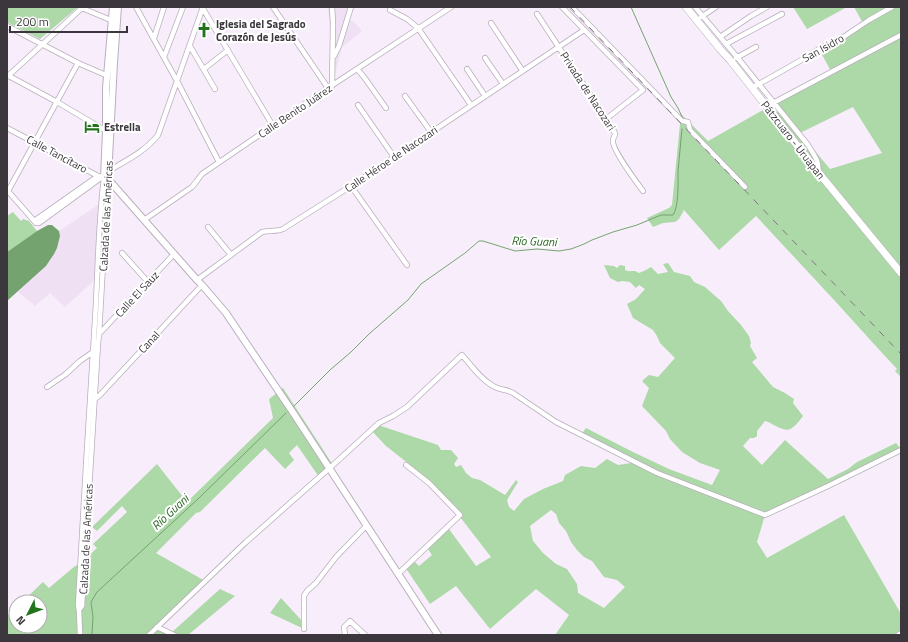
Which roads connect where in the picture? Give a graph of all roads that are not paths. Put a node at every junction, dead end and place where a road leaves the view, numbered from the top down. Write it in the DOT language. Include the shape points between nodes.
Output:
graph roads {
  1 [pos="83,7"];
  2 [pos="113,7"];
  3 [pos="118,7"];
  4 [pos="136,7"];
  5 [pos="164,7"];
  6 [pos="183,7"];
  7 [pos="202,7"];
  8 [pos="272,7"];
  9 [pos="332,7"];
  10 [pos="351,7"];
  11 [pos="451,7"];
  12 [pos="562,7"];
  13 [pos="572,7"];
  14 [pos="686,7"];
  15 [pos="695,7"];
  16 [pos="716,7"];
  17 [pos="767,7"];
  18 [pos="892,7"];
  19 [pos="390,10"];
  20 [pos="537,14"];
  21 [pos="782,14"];
  22 [pos="700,19"];
  23 [pos="114,21"];
  24 [pos="491,23"];
  25 [pos="7,26"];
  26 [pos="418,28"];
  27 [pos="584,30"];
  28 [pos="901,35"];
  29 [pos="720,37"];
  30 [pos="154,38"];
  31 [pos="726,44"];
  32 [pos="43,45"];
  33 [pos="190,46"];
  34 [pos="559,46"];
  35 [pos="756,47"];
  36 [pos="228,50"];
  37 [pos="164,57"];
  38 [pos="333,58"];
  39 [pos="485,58"];
  40 [pos="734,59"];
  41 [pos="78,62"];
  42 [pos="204,69"];
  43 [pos="357,69"];
  44 [pos="467,69"];
  45 [pos="522,70"];
  46 [pos="8,76"];
  47 [pos="108,76"];
  48 [pos="177,80"];
  49 [pos="503,84"];
  50 [pos="758,84"];
  51 [pos="330,87"];
  52 [pos="110,88"];
  53 [pos="752,88"];
  54 [pos="215,89"];
  55 [pos="405,96"];
  56 [pos="485,96"];
  57 [pos="57,102"];
  58 [pos="769,104"];
  59 [pos="358,105"];
  60 [pos="470,105"];
  61 [pos="386,108"];
  62 [pos="606,119"];
  63 [pos="273,126"];
  64 [pos="7,128"];
  65 [pos="109,132"];
  66 [pos="431,132"];
  67 [pos="34,142"];
  68 [pos="394,157"];
  69 [pos="219,162"];
  70 [pos="104,176"];
  71 [pos="351,186"];
  72 [pos="745,187"];
  73 [pos="7,190"];
  74 [pos="643,191"];
  75 [pos="144,220"];
  76 [pos="208,227"];
  77 [pos="122,253"];
  78 [pos="174,254"];
  79 [pos="230,255"];
  80 [pos="407,266"];
  81 [pos="901,273"];
  82 [pos="197,280"];
  83 [pos="148,282"];
  84 [pos="202,285"];
  85 [pos="97,334"];
  86 [pos="93,352"];
  87 [pos="48,387"];
  88 [pos="95,399"];
  89 [pos="90,443"];
  90 [pos="901,450"];
  91 [pos="406,465"];
  92 [pos="329,468"];
  93 [pos="366,526"];
  94 [pos="398,574"];
  95 [pos="157,627"];
  96 [pos="304,628"];
  97 [pos="901,633"];
  98 [pos="80,635"];
  99 [pos="149,635"];
  100 [pos="174,635"];
  101 [pos="345,635"];
  102 [pos="364,635"];
  103 [pos="438,635"];
  104 [pos="898,635"];
  1 -- 23 [label="street"];
  1 -- 32 [label="street"];
  2 -- 23 [label="main road, Calzada de las Américas"];
  3 -- 23 [label="main road, Calzada de las Américas"];
  4 -- 30 [label="street"];
  5 -- 30 [label="street"];
  6 -- 37 [label="street"];
  7 -- 33 [label="street"];
  7 -- 36 [label="street"];
  8 -- 51 [label="street"];
  9 -- 38 [label="street"];
  10 -- 38 [label="street"];
  11 -- 26 [label="street, Calle Benito Juárez"];
  12 -- 27 [label="street"];
  13 -- 72 [label="street" via="689,124 690,130"];
  14 -- 22 [label="main road, Pátzcuaro - Uruapan"];
  15 -- 22 [label="street"];
  16 -- 22 [label="street"];
  17 -- 29 [label="street"];
  18 -- 50 [label="street, San Isidro"];
  19 -- 26 [label="street"];
  20 -- 34 [label="street, Privada de Nacozari"];
  21 -- 31 [label="street"];
  22 -- 29 [label="street"];
  22 -- 40 [label="main road, Pátzcuaro - Uruapan"];
  23 -- 47 [label="main road, Calzada de las Américas"];
  23 -- 52 [label="main road, Calzada de las Américas"];
  24 -- 45 [label="street"];
  25 -- 32 [label="street"];
  26 -- 43 [label="street, Calle Benito Juárez"];
  26 -- 60 [label="street"];
  27 -- 34 [label="street, Calle Héroe de Nacozari"];
  27 -- 62 [label="street" via="643,90"];
  28 -- 58 [label="street"];
  29 -- 31 [label="street"];
  30 -- 37 [label="street"];
  31 -- 40 [label="street"];
  32 -- 41 [label="street"];
  32 -- 46 [label="street"];
  33 -- 42 [label="street"];
  33 -- 48 [label="street"];
  34 -- 45 [label="street, Calle Héroe de Nacozari"];
  34 -- 62 [label="street, Privada de Nacozari"];
  35 -- 40 [label="street"];
  36 -- 42 [label="street"];
  36 -- 63 [label="street"];
  37 -- 48 [label="street"];
  38 -- 51 [label="street"];
  39 -- 49 [label="street"];
  40 -- 50 [label="street"];
  40 -- 53 [label="main road, Pátzcuaro - Uruapan"];
  41 -- 47 [label="street"];
  41 -- 57 [label="street"];
  42 -- 54 [label="street"];
  43 -- 51 [label="street, Calle Benito Juárez"];
  43 -- 61 [label="street"];
  44 -- 56 [label="street"];
  45 -- 49 [label="street, Calle Héroe de Nacozari"];
  46 -- 57 [label="street"];
  47 -- 52 [label="main road, Calzada de las Américas"];
  48 -- 69 [label="street"];
  48 -- 70 [label="street" via="154,141"];
  49 -- 56 [label="street, Calle Héroe de Nacozari"];
  50 -- 53 [label="street, San Isidro"];
  50 -- 58 [label="street"];
  51 -- 63 [label="street, Calle Benito Juárez"];
  52 -- 65 [label="main road, Calzada de las Américas"];
  53 -- 58 [label="main road, Pátzcuaro - Uruapan"];
  55 -- 66 [label="street"];
  56 -- 60 [label="street, Calle Héroe de Nacozari"];
  57 -- 65 [label="street"];
  57 -- 67 [label="street"];
  58 -- 81 [label="main road, Pátzcuaro - Uruapan" via="818,172"];
  59 -- 68 [label="street"];
  60 -- 66 [label="street, Calle Héroe de Nacozari"];
  62 -- 74 [label="street, Privada de Nacozari" via="616,134 613,140 614,147"];
  63 -- 69 [label="street, Calle Benito Juárez"];
  64 -- 67 [label="street, Calle Tancítaro"];
  65 -- 70 [label="main road, Calzada de las Américas"];
  66 -- 68 [label="street, Calle Héroe de Nacozari"];
  67 -- 70 [label="street, Calle Tancítaro"];
  67 -- 73 [label="street"];
  68 -- 71 [label="street, Calle Héroe de Nacozari"];
  69 -- 75 [label="street, Calle Benito Juárez" via="202,174 192,186"];
  70 -- 73 [label="street" via="71,197 39,223 34,221"];
  70 -- 75 [label="main road"];
  70 -- 85 [label="street, Calzada de las Américas"];
  71 -- 79 [label="street, Calle Héroe de Nacozari" via="283,229 262,232"];
  71 -- 80 [label="street"];
  75 -- 78 [label="main road"];
  76 -- 79 [label="street"];
  77 -- 83 [label="street"];
  78 -- 82 [label="main road"];
  78 -- 83 [label="street, Calle El Sauz"];
  79 -- 82 [label="street, Calle Héroe de Nacozari"];
  82 -- 84 [label="main road"];
  83 -- 85 [label="street, Calle El Sauz"];
  84 -- 88 [label="street, Canal"];
  84 -- 92 [label="main road" via="226,313"];
  85 -- 86 [label="street, Calzada de las Américas"];
  85 -- 88 [label="street, Calzada de las Américas"];
  86 -- 87 [label="street"];
  86 -- 89 [label="street, Calzada de las Américas"];
  88 -- 89 [label="street, Calzada de las Américas"];
  89 -- 98 [label="street, Calzada de las Américas" via="83,539 82,606 79,610"];
  90 -- 92 [label="street" via="765,515 657,473 556,422 508,390 488,383 462,355 407,407 379,423"];
  91 -- 94 [label="street" via="429,483 460,515"];
  92 -- 93 [label="main road"];
  92 -- 95 [label="street" via="246,542"];
  93 -- 94 [label="main road"];
  93 -- 96 [label="street" via="307,590 304,596"];
  94 -- 103 [label="main road"];
  95 -- 99 [label="street"];
  95 -- 100 [label="street"];
  97 -- 104 [label="street"];
  101 -- 102 [label="street" via="344,627 350,621"];
}
